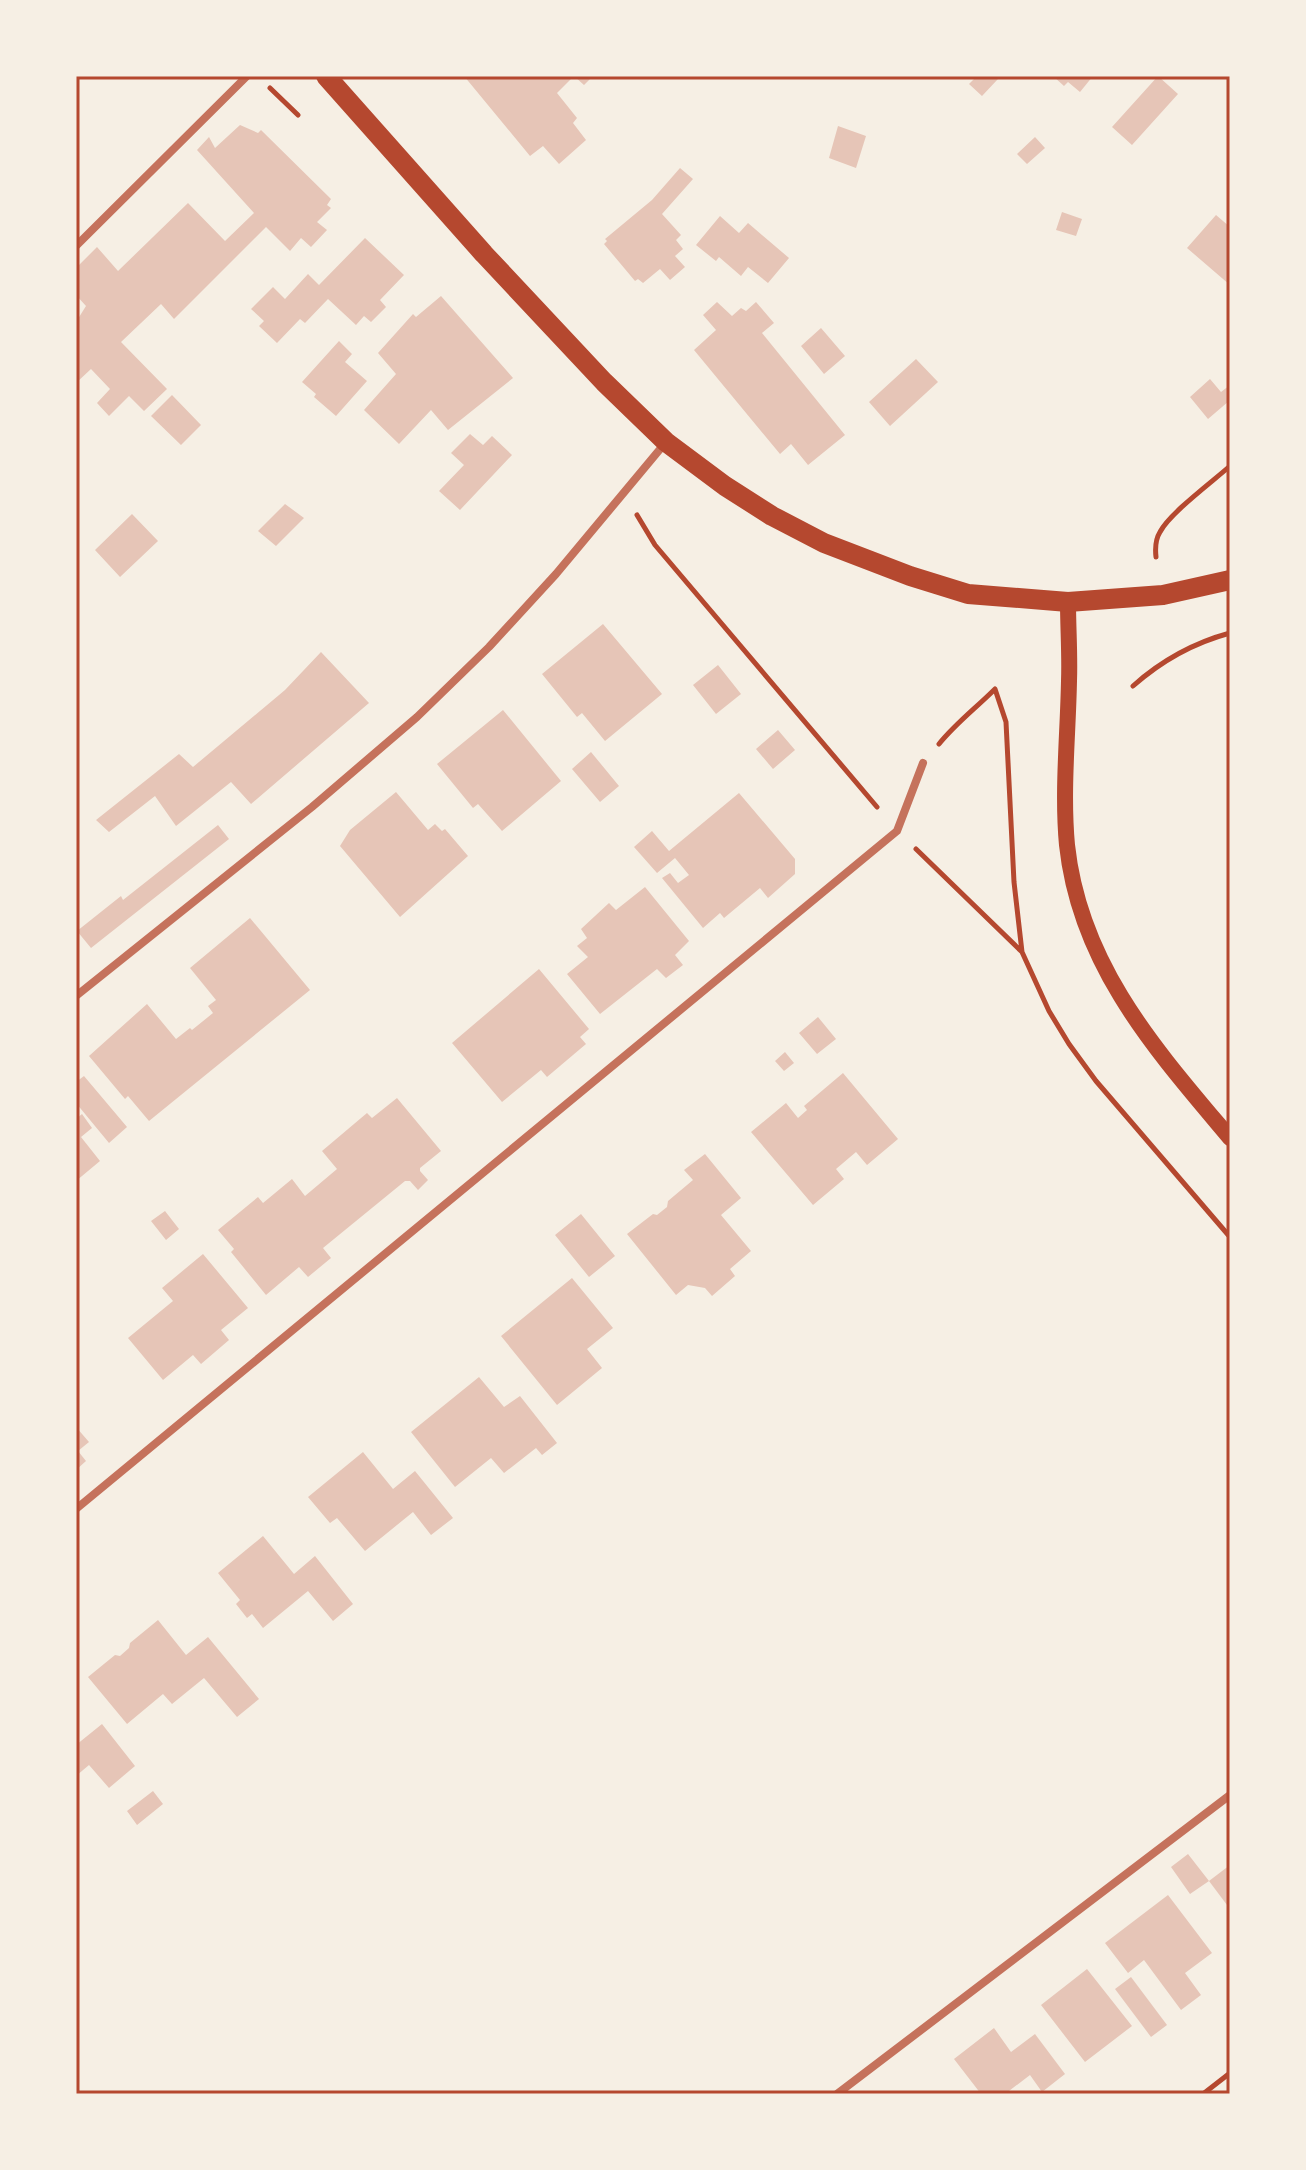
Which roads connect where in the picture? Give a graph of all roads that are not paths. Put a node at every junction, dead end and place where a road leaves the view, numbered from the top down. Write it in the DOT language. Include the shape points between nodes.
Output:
graph roads {
  1 [pos="247,76"];
  2 [pos="326,76"];
  3 [pos="76,246"];
  4 [pos="666,442"];
  5 [pos="1230,580"];
  6 [pos="1068,602"];
  7 [pos="923,763"];
  8 [pos="76,996"];
  9 [pos="1230,1138"];
  10 [pos="76,1509"];
  11 [pos="1230,1795"];
  12 [pos="837,2094"];
  1 -- 3 [label="street"];
  2 -- 4 [label="main road" via="494,265"];
  4 -- 6 [label="main road" via="725,486 824,543 968,594"];
  4 -- 8 [label="street" via="556,574 417,717"];
  5 -- 6 [label="main road" via="1163,595"];
  6 -- 9 [label="main road" via="1065,816 1083,919 1121,999 1147,1038"];
  7 -- 10 [label="street" via="897,831"];
  11 -- 12 [label="street"];
}
